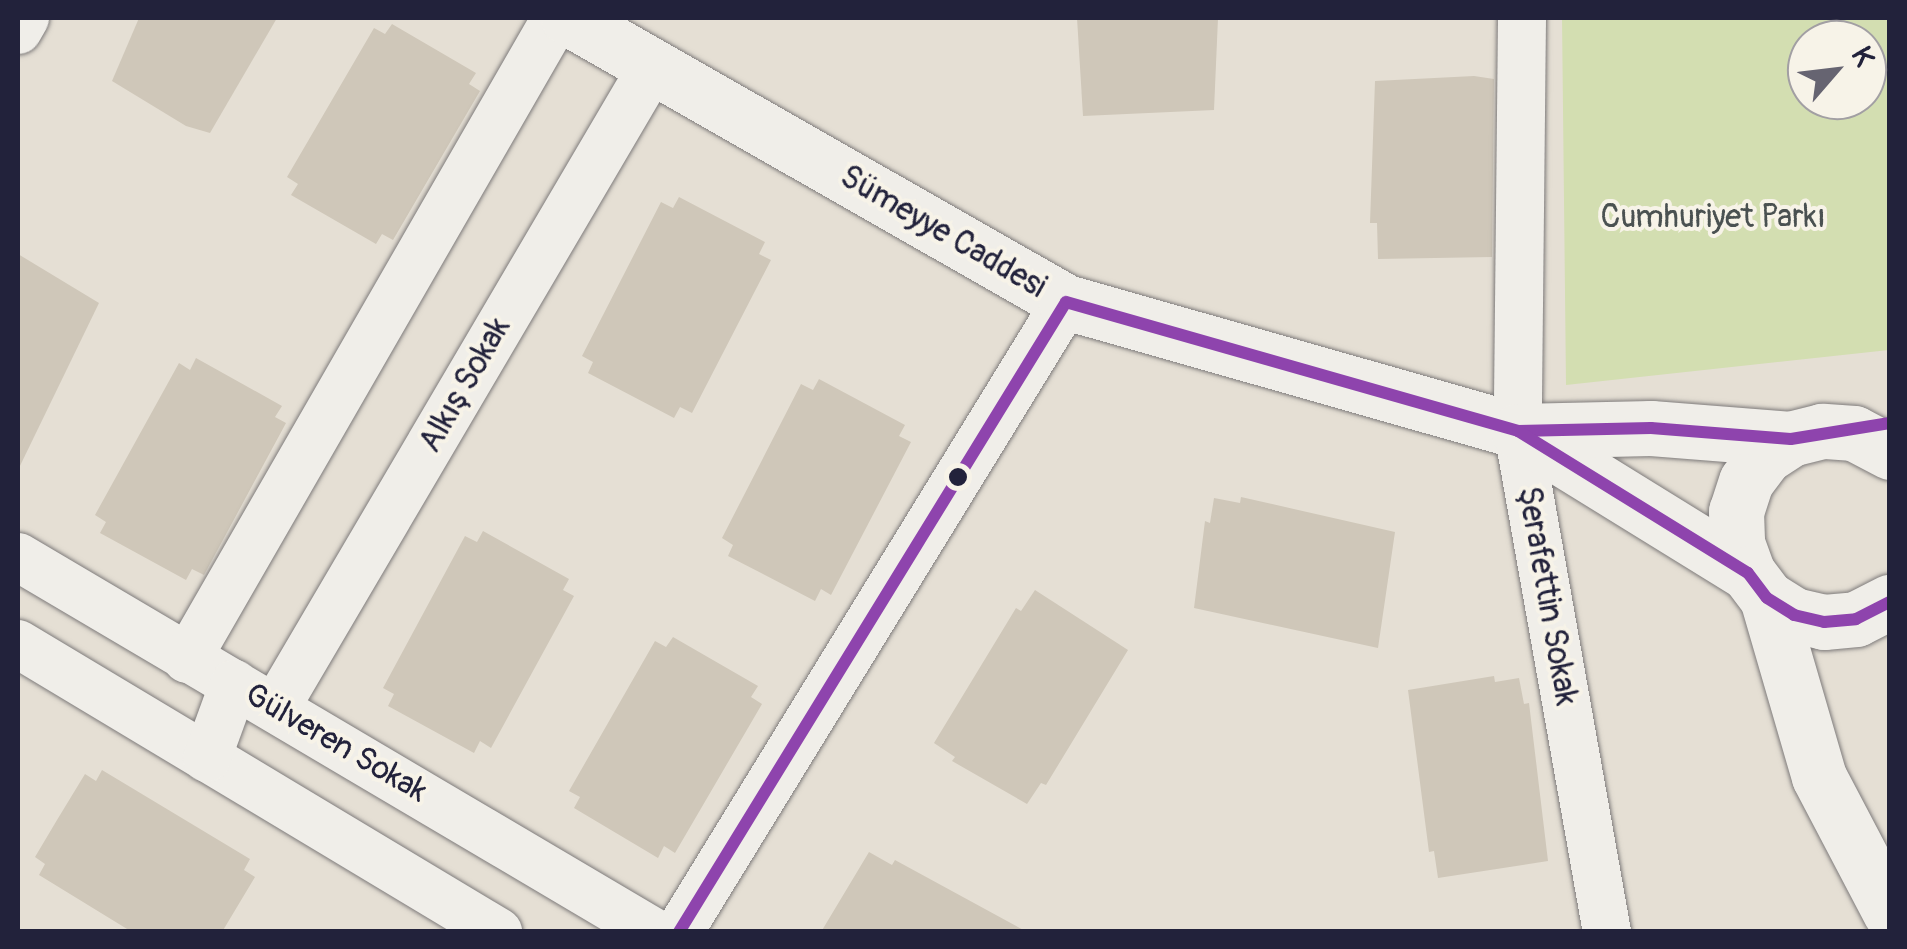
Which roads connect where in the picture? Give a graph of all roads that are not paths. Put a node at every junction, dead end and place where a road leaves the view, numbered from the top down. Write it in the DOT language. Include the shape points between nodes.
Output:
graph roads {
  1 [pos="25,18"];
  2 [pos="556,18"];
  3 [pos="568,18"];
  4 [pos="1522,18"];
  5 [pos="18,30"];
  6 [pos="654,64"];
  7 [pos="1066,302"];
  8 [pos="1518,430"];
  9 [pos="1878,436"];
  10 [pos="1792,439"];
  11 [pos="18,557"];
  12 [pos="1757,586"];
  13 [pos="1890,602"];
  14 [pos="18,644"];
  15 [pos="187,658"];
  16 [pos="234,684"];
  17 [pos="276,706"];
  18 [pos="207,758"];
  19 [pos="1890,912"];
  20 [pos="498,932"];
  21 [pos="653,932"];
  22 [pos="679,932"];
  23 [pos="1606,932"];
  1 -- 5 [label="street"];
  2 -- 15 [label="street"];
  3 -- 6 [label="street, Sümeyye Caddesi"];
  4 -- 8 [label="street, Şerafettin Sokak"];
  6 -- 7 [label="street, Sümeyye Caddesi"];
  6 -- 17 [label="street, Alkış Sokak"];
  7 -- 8 [label="street, Sümeyye Caddesi"];
  7 -- 22 [label="street"];
  8 -- 10 [label="street, Sümeyye Caddesi" via="1651,428"];
  8 -- 12 [label="street, Sümeyye Caddesi"];
  8 -- 23 [label="street, Şerafettin Sokak"];
  9 -- 10 [label="street, Sümeyye Caddesi" via="1822,430"];
  10 -- 12 [label="street" via="1765,456 1746,481 1736,511 1736,543"];
  11 -- 15 [label="street, Gülveren Sokak"];
  12 -- 13 [label="street, Sümeyye Caddesi" via="1824,622 1856,619"];
  12 -- 19 [label="street" via="1819,777"];
  14 -- 18 [label="street"];
  15 -- 16 [label="street, Gülveren Sokak"];
  16 -- 17 [label="street, Gülveren Sokak"];
  16 -- 18 [label="street"];
  17 -- 21 [label="street, Gülveren Sokak"];
  18 -- 20 [label="street"];
}
